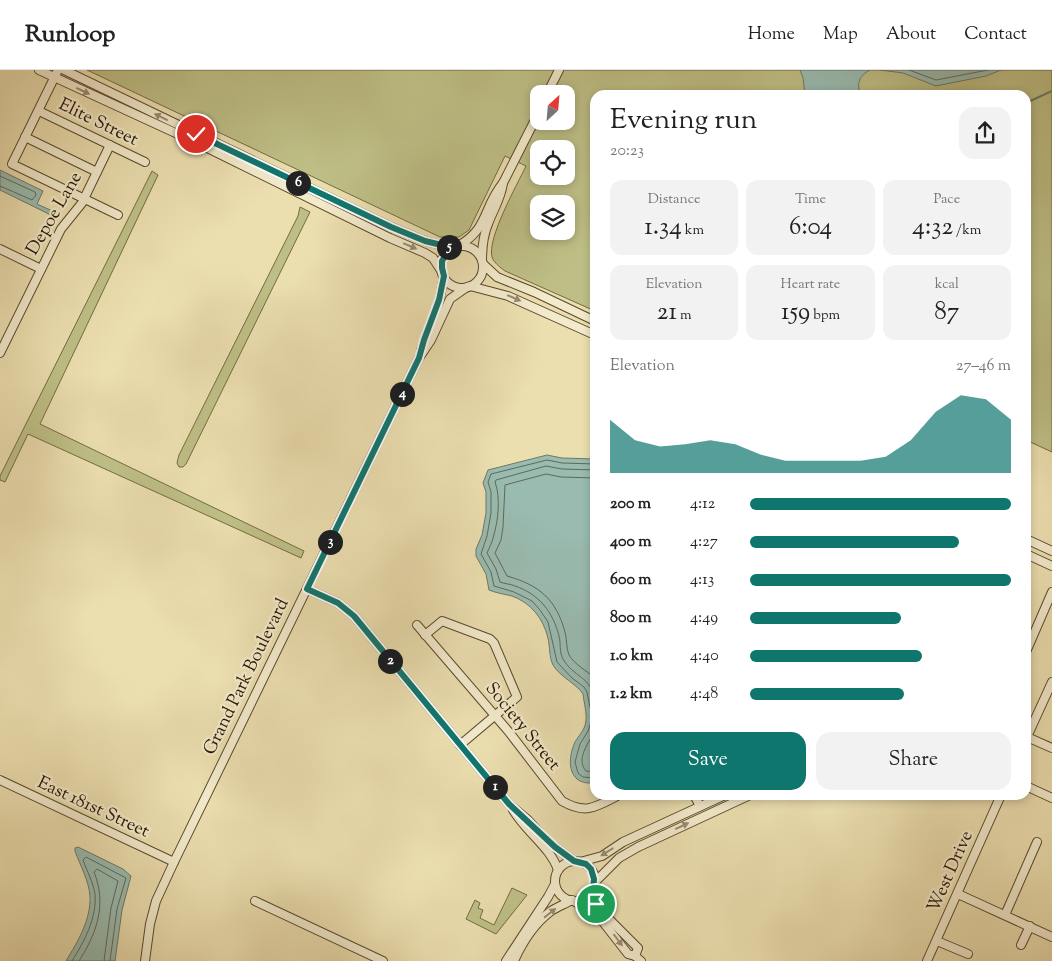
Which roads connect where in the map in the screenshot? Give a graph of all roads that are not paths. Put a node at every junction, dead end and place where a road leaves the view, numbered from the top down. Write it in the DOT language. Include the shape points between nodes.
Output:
graph roads {
  1 [pos="39,70"];
  2 [pos="64,70"];
  3 [pos="559,70"];
  4 [pos="56,74"];
  5 [pos="552,85"];
  6 [pos="39,111"];
  7 [pos="530,130"];
  8 [pos="25,137"];
  9 [pos="110,146"];
  10 [pos="145,162"];
  11 [pos="98,172"];
  12 [pos="503,183"];
  13 [pos="84,198"];
  14 [pos="118,215"];
  15 [pos="455,248"];
  16 [pos="0,249"];
  17 [pos="482,262"];
  18 [pos="41,269"];
  19 [pos="443,274"];
  20 [pos="468,286"];
  21 [pos="590,320"];
  22 [pos="590,333"];
  23 [pos="0,353"];
  24 [pos="419,358"];
  25 [pos="1031,541"];
  26 [pos="1052,551"];
  27 [pos="1031,556"];
  28 [pos="1052,566"];
  29 [pos="307,589"];
  30 [pos="1052,592"];
  31 [pos="417,625"];
  32 [pos="1034,632"];
  33 [pos="426,635"];
  34 [pos="1031,636"];
  35 [pos="1031,644"];
  36 [pos="1052,682"];
  37 [pos="1050,690"];
  38 [pos="495,716"];
  39 [pos="1031,730"];
  40 [pos="1031,740"];
  41 [pos="460,745"];
  42 [pos="1052,748"];
  43 [pos="0,780"];
  44 [pos="1031,788"];
  45 [pos="1052,798"];
  46 [pos="609,800"];
  47 [pos="697,800"];
  48 [pos="714,800"];
  49 [pos="739,800"];
  50 [pos="999,800"];
  51 [pos="509,804"];
  52 [pos="700,806"];
  53 [pos="1037,842"];
  54 [pos="577,861"];
  55 [pos="174,862"];
  56 [pos="558,870"];
  57 [pos="555,884"];
  58 [pos="594,886"];
  59 [pos="958,894"];
  60 [pos="255,901"];
  61 [pos="573,901"];
  62 [pos="1005,915"];
  63 [pos="1030,926"];
  64 [pos="1052,937"];
  65 [pos="937,941"];
  66 [pos="1021,946"];
  67 [pos="968,954"];
  68 [pos="638,958"];
  69 [pos="145,961"];
  70 [pos="383,961"];
  71 [pos="506,961"];
  72 [pos="514,961"];
  73 [pos="927,961"];
  1 -- 4 [label="street"];
  15 -- 2 [label="street, one-way" via="425,241 388,226"];
  3 -- 5 [label="street"];
  4 -- 6 [label="street"];
  4 -- 19 [label="street, one-way" via="425,253 433,258"];
  6 -- 8 [label="street"];
  6 -- 9 [label="street, Elite Street"];
  7 -- 12 [label="street"];
  8 -- 11 [label="street"];
  8 -- 13 [label="street" via="12,164"];
  9 -- 10 [label="street, Elite Street"];
  9 -- 11 [label="street, Depoe Lane"];
  11 -- 13 [label="street, Depoe Lane"];
  12 -- 15 [label="street" via="479,229 472,238"];
  12 -- 17 [label="street" via="502,195 484,237"];
  13 -- 14 [label="street"];
  13 -- 18 [label="street, Depoe Lane" via="63,224"];
  15 -- 17 [label="street" via="471,248"];
  15 -- 19 [label="street" via="444,257"];
  16 -- 18 [label="street"];
  17 -- 20 [label="street" via="479,279"];
  17 -- 21 [label="street" via="497,277"];
  18 -- 23 [label="street, Depoe Lane"];
  19 -- 20 [label="street" via="455,286"];
  19 -- 24 [label="street, Grand Park Boulevard" via="438,307"];
  20 -- 22 [label="street, one-way" via="508,296"];
  20 -- 24 [label="street, Grand Park Boulevard" via="450,299"];
  24 -- 29 [label="street, Grand Park Boulevard"];
  25 -- 26 [label="street"];
  27 -- 28 [label="street"];
  29 -- 41 [label="street" via="338,603 354,616"];
  29 -- 55 [label="street, Grand Park Boulevard"];
  30 -- 32 [label="street"];
  31 -- 33 [label="street, Society Street"];
  32 -- 34 [label="street"];
  32 -- 35 [label="street"];
  33 -- 38 [label="street, Society Street"];
  33 -- 38 [label="street" via="442,621 494,643 516,697"];
  36 -- 37 [label="street"];
  37 -- 39 [label="street"];
  38 -- 41 [label="street"];
  38 -- 46 [label="street, Society Street" via="562,801 572,807 590,809"];
  40 -- 42 [label="street"];
  41 -- 51 [label="street"];
  43 -- 55 [label="street, East 181st Street"];
  44 -- 45 [label="street"];
  47 -- 52 [label="street"];
  48 -- 52 [label="street"];
  58 -- 49 [label="street, one-way" via="619,858"];
  50 -- 59 [label="street, West Drive"];
  51 -- 54 [label="street" via="548,842"];
  51 -- 56 [label="street" via="520,822 552,856"];
  52 -- 54 [label="street, one-way" via="623,842 602,856"];
  53 -- 62 [label="street"];
  54 -- 56 [label="street" via="565,863"];
  54 -- 58 [label="street" via="591,869"];
  55 -- 69 [label="street, Grand Park Boulevard" via="156,901"];
  56 -- 57 [label="street"];
  57 -- 61 [label="street" via="560,894"];
  57 -- 71 [label="street"];
  58 -- 61 [label="street" via="586,898"];
  58 -- 68 [label="street" via="598,908 638,948"];
  59 -- 62 [label="street"];
  59 -- 65 [label="street, West Drive"];
  60 -- 70 [label="street"];
  61 -- 68 [label="street, one-way" via="603,922 628,954"];
  72 -- 61 [label="street, one-way" via="542,919 554,909"];
  62 -- 63 [label="street"];
  63 -- 64 [label="street"];
  63 -- 66 [label="street"];
  65 -- 67 [label="street"];
  65 -- 73 [label="street, West Drive"];
}
